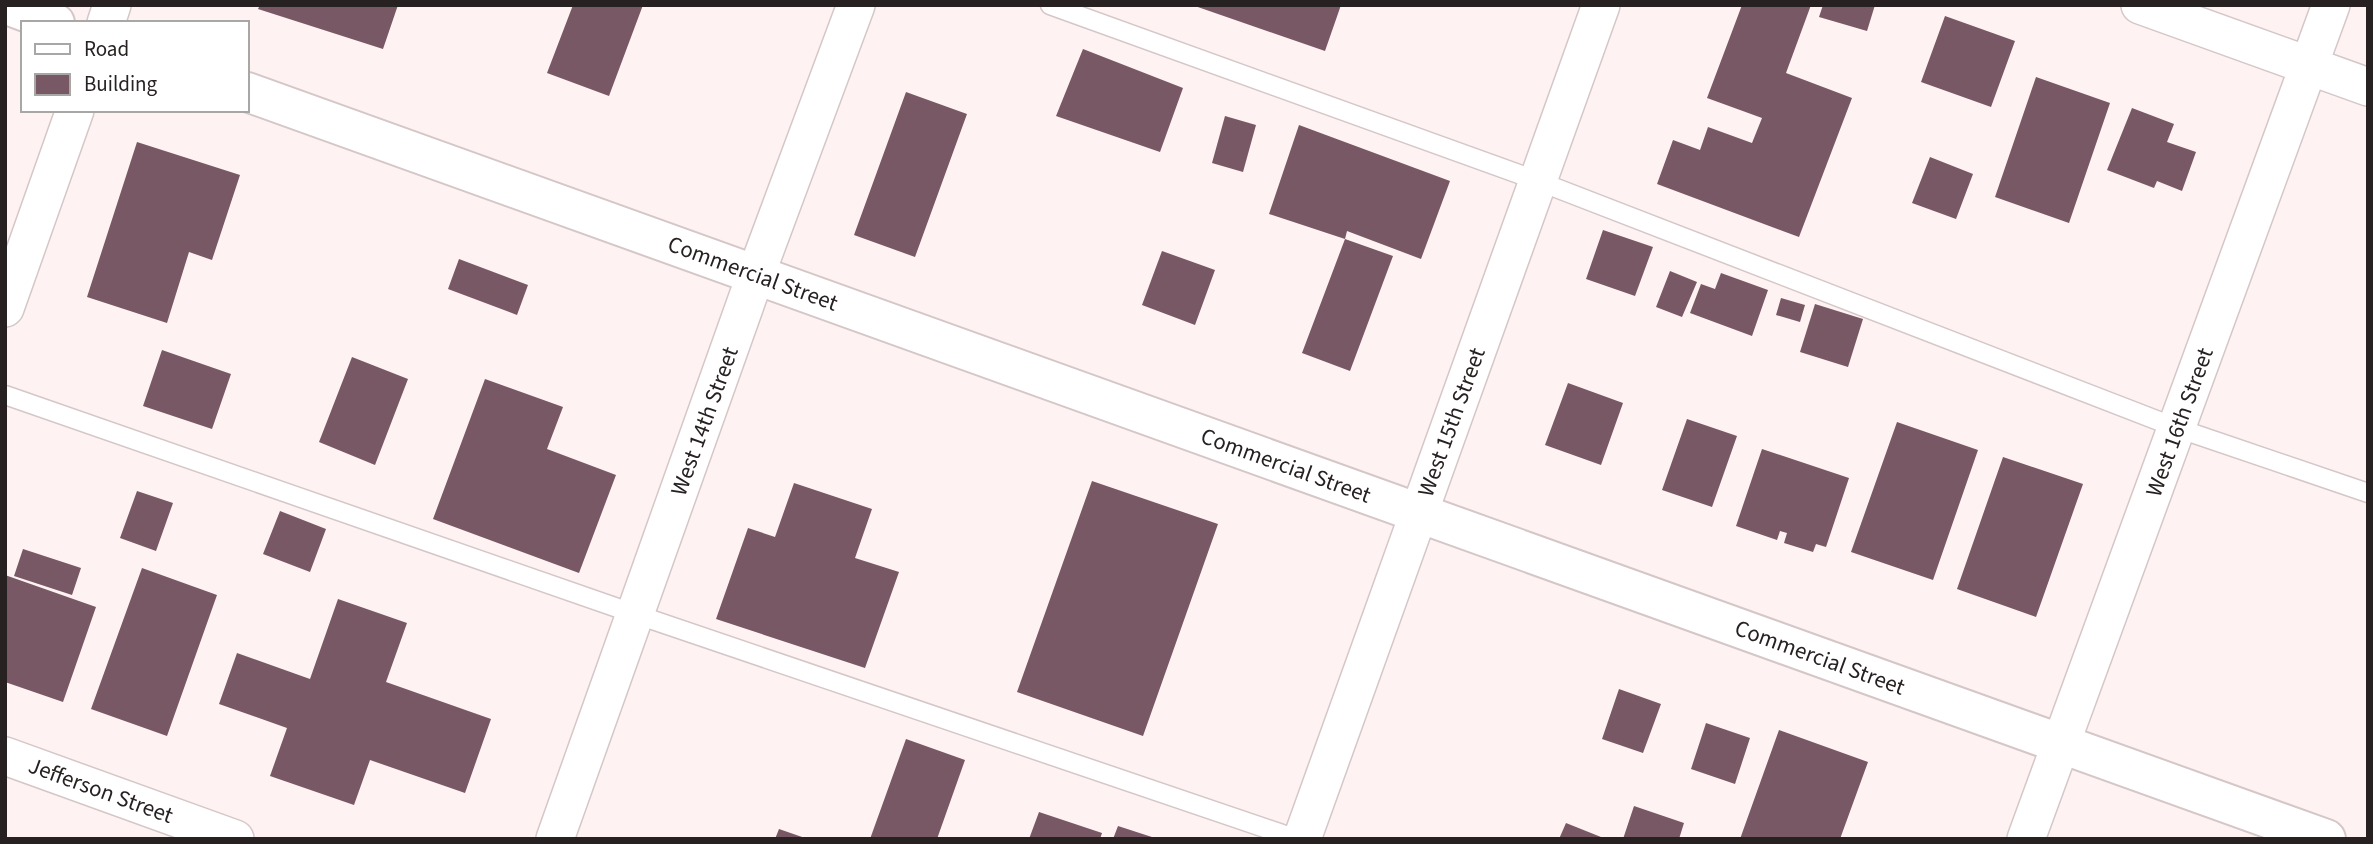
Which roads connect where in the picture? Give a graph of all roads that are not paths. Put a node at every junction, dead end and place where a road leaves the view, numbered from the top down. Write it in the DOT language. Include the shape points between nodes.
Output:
graph roads {
  1 [pos="7,5"];
  2 [pos="856,5"];
  3 [pos="1050,5"];
  4 [pos="1601,5"];
  5 [pos="2140,5"];
  6 [pos="2331,5"];
  7 [pos="50,21"];
  8 [pos="2309,66"];
  9 [pos="2368,87"];
  10 [pos="248,92"];
  11 [pos="74,112"];
  12 [pos="1538,181"];
  13 [pos="756,274"];
  14 [pos="5,308"];
  15 [pos="5,395"];
  16 [pos="2177,428"];
  17 [pos="2368,493"];
  18 [pos="1419,513"];
  19 [pos="635,614"];
  20 [pos="2061,743"];
  21 [pos="5,756"];
  22 [pos="235,839"];
  23 [pos="555,839"];
  24 [pos="1299,839"];
  25 [pos="2026,839"];
  26 [pos="2326,839"];
  1 -- 7 [label="street"];
  2 -- 13 [label="street, West 14th Street"];
  3 -- 12 [label="lane"];
  4 -- 12 [label="street, West 15th Street"];
  5 -- 8 [label="street"];
  6 -- 8 [label="street, West 16th Street"];
  8 -- 9 [label="street"];
  8 -- 16 [label="street, West 16th Street"];
  10 -- 13 [label="street, Commercial Street"];
  11 -- 14 [label="street"];
  12 -- 16 [label="lane"];
  12 -- 18 [label="street, West 15th Street"];
  13 -- 18 [label="street, Commercial Street"];
  13 -- 19 [label="street, West 14th Street"];
  15 -- 19 [label="lane"];
  16 -- 17 [label="lane"];
  16 -- 20 [label="street, West 16th Street"];
  18 -- 20 [label="street, Commercial Street"];
  18 -- 24 [label="street, West 15th Street"];
  19 -- 23 [label="street, West 14th Street"];
  19 -- 24 [label="lane"];
  20 -- 25 [label="street, West 16th Street"];
  20 -- 26 [label="street, Commercial Street"];
  21 -- 22 [label="street, Jefferson Street"];
}
